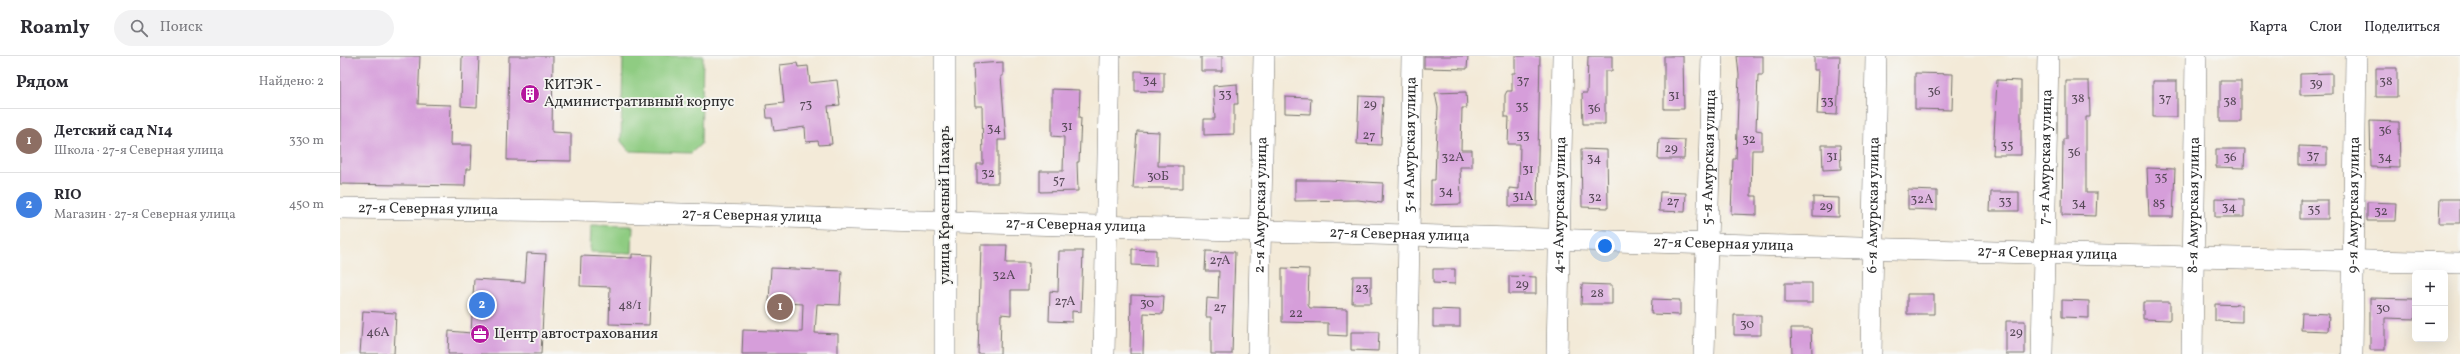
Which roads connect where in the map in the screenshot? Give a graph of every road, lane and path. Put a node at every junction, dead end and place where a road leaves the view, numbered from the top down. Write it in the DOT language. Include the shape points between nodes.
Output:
graph roads {
  1 [pos="945,56"];
  2 [pos="1110,56"];
  3 [pos="1264,56"];
  4 [pos="1412,56"];
  5 [pos="1563,56"];
  6 [pos="1712,56"];
  7 [pos="1876,56"];
  8 [pos="2048,56"];
  9 [pos="2196,56"];
  10 [pos="2356,56"];
  11 [pos="340,208"];
  12 [pos="945,221"];
  13 [pos="1106,226"];
  14 [pos="1261,231"];
  15 [pos="1409,235"];
  16 [pos="1560,239"];
  17 [pos="1707,244"];
  18 [pos="1873,249"];
  19 [pos="2044,254"];
  20 [pos="2193,257"];
  21 [pos="2354,261"];
  22 [pos="2460,263"];
  23 [pos="944,354"];
  24 [pos="1104,354"];
  25 [pos="1258,354"];
  26 [pos="1406,354"];
  27 [pos="1557,354"];
  28 [pos="1704,354"];
  29 [pos="1871,354"];
  30 [pos="2042,354"];
  31 [pos="2192,354"];
  32 [pos="2352,354"];
  1 -- 12 [label="street, улица Красный Пахарь"];
  2 -- 13 [label="street"];
  3 -- 14 [label="street, 2-я Амурская улица"];
  4 -- 15 [label="street, 3-я Амурская улица"];
  5 -- 16 [label="street, 4-я Амурская улица"];
  6 -- 17 [label="street, 5-я Амурская улица"];
  7 -- 18 [label="street, 6-я Амурская улица"];
  8 -- 19 [label="street, 7-я Амурская улица"];
  9 -- 20 [label="street, 8-я Амурская улица"];
  10 -- 21 [label="street, 9-я Амурская улица"];
  11 -- 12 [label="street, 27-я Северная улица" via="570,210"];
  12 -- 13 [label="street, 27-я Северная улица"];
  12 -- 23 [label="street, улица Красный Пахарь"];
  13 -- 14 [label="street, 27-я Северная улица"];
  13 -- 24 [label="street"];
  14 -- 15 [label="street, 27-я Северная улица"];
  14 -- 25 [label="street, 2-я Амурская улица"];
  15 -- 16 [label="street, 27-я Северная улица"];
  15 -- 26 [label="street, 3-я Амурская улица"];
  16 -- 17 [label="street, 27-я Северная улица"];
  16 -- 27 [label="street, 4-я Амурская улица"];
  17 -- 18 [label="street, 27-я Северная улица"];
  17 -- 28 [label="street, 5-я Амурская улица"];
  18 -- 19 [label="street, 27-я Северная улица"];
  18 -- 29 [label="street, 6-я Амурская улица"];
  19 -- 20 [label="street, 27-я Северная улица"];
  19 -- 30 [label="street, 7-я Амурская улица"];
  20 -- 21 [label="street, 27-я Северная улица"];
  20 -- 31 [label="street, 8-я Амурская улица"];
  21 -- 22 [label="street, 27-я Северная улица"];
  21 -- 32 [label="street, 9-я Амурская улица"];
}
